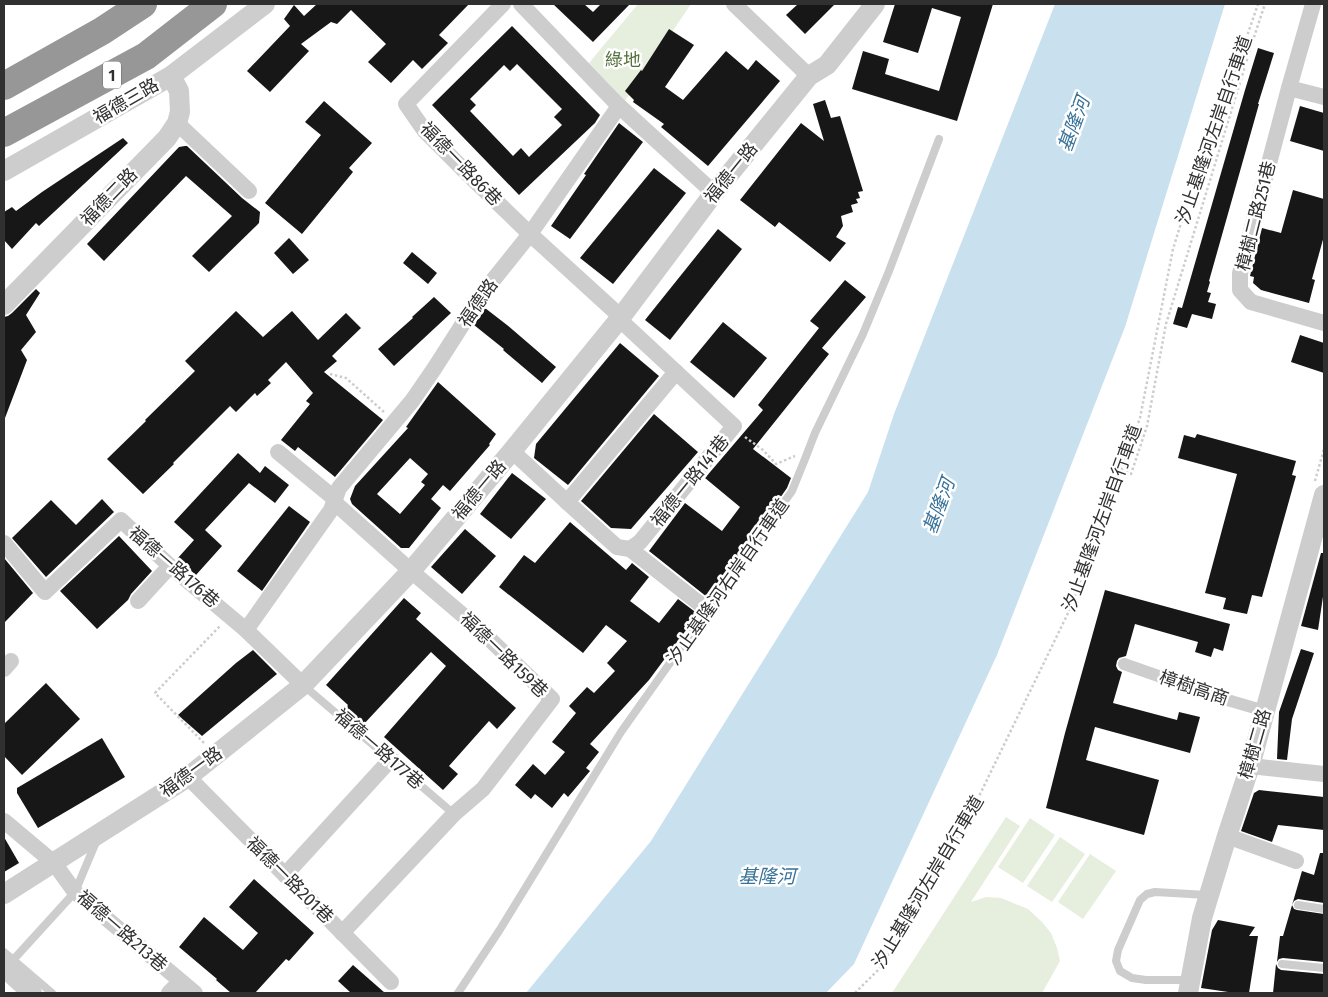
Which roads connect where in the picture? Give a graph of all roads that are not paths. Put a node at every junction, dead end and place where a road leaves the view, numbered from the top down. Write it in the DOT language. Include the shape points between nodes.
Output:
graph roads {
  1 [pos="143,4"];
  2 [pos="213,4"];
  3 [pos="265,4"];
  4 [pos="503,4"];
  5 [pos="522,4"];
  6 [pos="734,4"];
  7 [pos="876,4"];
  8 [pos="1313,4"];
  9 [pos="171,76"];
  10 [pos="809,76"];
  11 [pos="4,86"];
  12 [pos="1289,88"];
  13 [pos="1324,97"];
  14 [pos="619,106"];
  15 [pos="177,124"];
  16 [pos="4,133"];
  17 [pos="939,139"];
  18 [pos="4,171"];
  19 [pos="249,191"];
  20 [pos="714,194"];
  21 [pos="530,234"];
  22 [pos="4,305"];
  23 [pos="620,318"];
  24 [pos="1324,323"];
  25 [pos="676,372"];
  26 [pos="512,450"];
  27 [pos="278,452"];
  28 [pos="1324,495"];
  29 [pos="334,501"];
  30 [pos="567,502"];
  31 [pos="4,543"];
  32 [pos="1317,545"];
  33 [pos="630,549"];
  34 [pos="170,566"];
  35 [pos="411,571"];
  36 [pos="138,601"];
  37 [pos="700,604"];
  38 [pos="246,630"];
  39 [pos="1124,664"];
  40 [pos="303,685"];
  41 [pos="1265,711"];
  42 [pos="391,760"];
  43 [pos="1250,766"];
  44 [pos="1324,774"];
  45 [pos="188,777"];
  46 [pos="454,814"];
  47 [pos="4,821"];
  48 [pos="100,834"];
  49 [pos="1227,836"];
  50 [pos="1296,861"];
  51 [pos="54,863"];
  52 [pos="285,875"];
  53 [pos="74,892"];
  54 [pos="4,894"];
  55 [pos="1209,895"];
  56 [pos="1298,906"];
  57 [pos="1324,909"];
  58 [pos="342,933"];
  59 [pos="4,952"];
  60 [pos="9,963"];
  61 [pos="1282,964"];
  62 [pos="1324,968"];
  63 [pos="391,982"];
  64 [pos="1189,986"];
  65 [pos="32,993"];
  66 [pos="52,993"];
  67 [pos="195,993"];
  68 [pos="458,993"];
  1 -- 11 [label="highway"];
  2 -- 16 [label="highway, 1" via="146,56"];
  3 -- 9 [label="street, 福德三路"];
  4 -- 21 [label="street, 福德一路86巷" via="406,104 424,130"];
  5 -- 14 [label="street"];
  6 -- 10 [label="street"];
  7 -- 10 [label="street, 福德一路" via="826,65"];
  8 -- 12 [label="street, 樟樹二路251巷"];
  9 -- 15 [label="street" via="179,91"];
  9 -- 18 [label="street, 福德三路"];
  10 -- 20 [label="street, 福德一路"];
  12 -- 13 [label="street"];
  12 -- 24 [label="street, 樟樹二路251巷" via="1240,273 1240,290 1251,302"];
  14 -- 20 [label="street"];
  14 -- 21 [label="street, 福德路"];
  15 -- 19 [label="street"];
  15 -- 22 [label="street, 福德二路"];
  17 -- 68 [label="lane, 汐止基隆河右岸自行車道" via="863,334 815,433 792,491 621,732"];
  20 -- 23 [label="street, 福德一路"];
  21 -- 23 [label="street, 福德一路86巷"];
  21 -- 29 [label="street, 福德路" via="482,294 412,401 339,488"];
  23 -- 25 [label="street, 福德一路141巷"];
  23 -- 26 [label="street, 福德一路"];
  25 -- 30 [label="street"];
  25 -- 33 [label="street, 福德一路141巷" via="734,426 640,542"];
  26 -- 30 [label="street"];
  26 -- 35 [label="street, 福德一路"];
  27 -- 29 [label="street"];
  28 -- 32 [label="street, 樟樹二路"];
  29 -- 35 [label="street"];
  29 -- 38 [label="street, 福德路" via="331,510"];
  30 -- 33 [label="street" via="617,547"];
  31 -- 34 [label="street, 福德一路176巷" via="45,592 121,520"];
  32 -- 41 [label="street, 樟樹二路"];
  33 -- 37 [label="street"];
  34 -- 36 [label="street"];
  34 -- 38 [label="street, 福德一路176巷"];
  35 -- 40 [label="street, 福德一路"];
  35 -- 46 [label="street, 福德一路159巷" via="479,629 552,699 483,789"];
  38 -- 40 [label="street, 福德一路176巷"];
  39 -- 41 [label="street, 樟樹高商"];
  40 -- 42 [label="lane, 福德一路177巷"];
  40 -- 45 [label="street, 福德一路"];
  41 -- 43 [label="street, 樟樹二路"];
  42 -- 46 [label="lane, 福德一路177巷"];
  42 -- 52 [label="street"];
  43 -- 44 [label="street"];
  43 -- 49 [label="street, 樟樹二路"];
  45 -- 48 [label="street, 福德一路"];
  45 -- 52 [label="street, 福德一路201巷"];
  46 -- 58 [label="street"];
  47 -- 51 [label="street, 福德一路213巷"];
  48 -- 51 [label="street, 福德一路"];
  48 -- 53 [label="lane"];
  49 -- 50 [label="street"];
  49 -- 55 [label="street, 樟樹二路"];
  51 -- 53 [label="street, 福德一路213巷"];
  51 -- 54 [label="street, 福德一路"];
  52 -- 58 [label="street, 福德一路201巷"];
  53 -- 60 [label="lane"];
  53 -- 67 [label="street, 福德一路213巷"];
  55 -- 64 [label="street, 樟樹二路"];
  55 -- 64 [label="lane" via="1148,894 1140,900 1118,950 1116,961 1120,971 1132,978"];
  56 -- 57 [label="lane"];
  58 -- 63 [label="street, 福德一路201巷"];
  59 -- 60 [label="lane"];
  60 -- 65 [label="street"];
  60 -- 66 [label="lane"];
  61 -- 62 [label="lane"];
}
